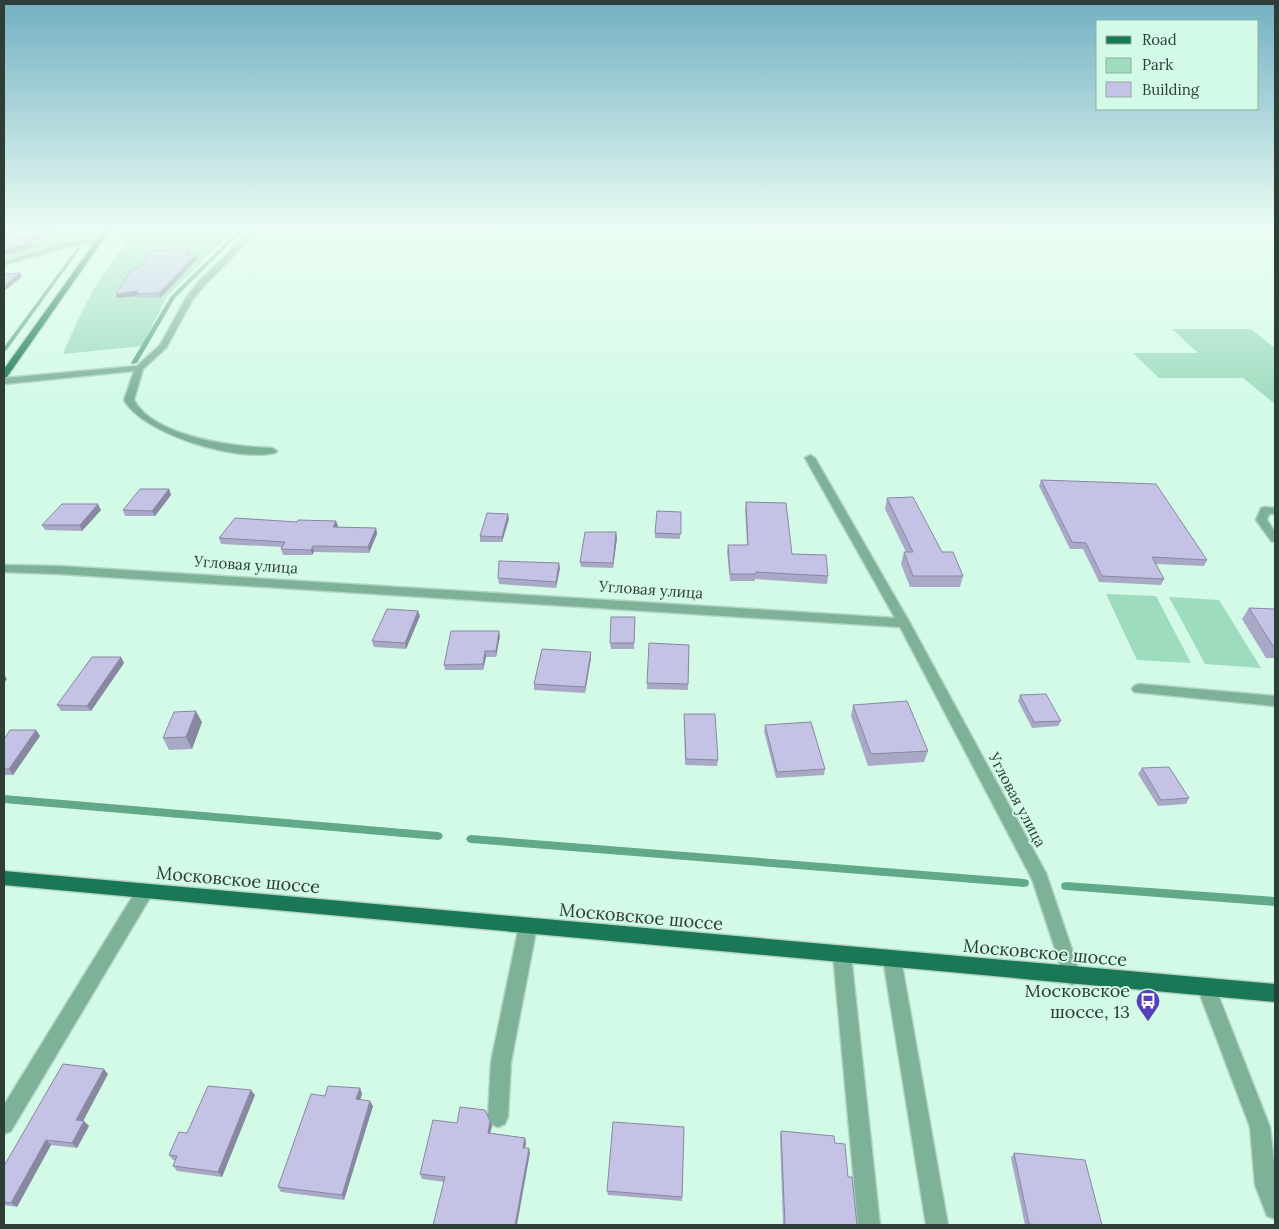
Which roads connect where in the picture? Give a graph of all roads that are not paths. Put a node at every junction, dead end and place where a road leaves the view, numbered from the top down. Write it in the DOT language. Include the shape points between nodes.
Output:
graph roads {
  1 [pos="65,288"];
  2 [pos="198,288"];
  3 [pos="139,368"];
  4 [pos="4,375"];
  5 [pos="4,381"];
  6 [pos="272,451"];
  7 [pos="810,458"];
  8 [pos="1275,511"];
  9 [pos="1275,538"];
  10 [pos="4,569"];
  11 [pos="904,623"];
  12 [pos="1139,689"];
  13 [pos="1275,701"];
  14 [pos="4,878"];
  15 [pos="145,891"];
  16 [pos="528,926"];
  17 [pos="842,955"];
  18 [pos="892,959"];
  19 [pos="1072,976"];
  20 [pos="1206,987"];
  21 [pos="1275,993"];
  22 [pos="498,1117"];
  23 [pos="4,1124"];
  24 [pos="1275,1208"];
  25 [pos="869,1225"];
  26 [pos="937,1225"];
  1 -- 4 [label="main road"];
  2 -- 3 [label="street" via="163,346"];
  3 -- 5 [label="street"];
  3 -- 6 [label="street" via="130,400 142,416 177,436 204,445 232,450"];
  7 -- 11 [label="street"];
  8 -- 9 [label="street" via="1265,510 1261,520"];
  10 -- 11 [label="street, Угловая улица" via="69,570"];
  11 -- 19 [label="street, Угловая улица" via="1040,878"];
  12 -- 13 [label="street"];
  14 -- 15 [label="main road, Московское шоссе"];
  15 -- 16 [label="main road, Московское шоссе"];
  15 -- 23 [label="street"];
  16 -- 17 [label="main road, Московское шоссе"];
  16 -- 22 [label="street" via="501,1062"];
  17 -- 18 [label="main road, Московское шоссе"];
  17 -- 25 [label="street"];
  18 -- 19 [label="main road, Московское шоссе"];
  18 -- 26 [label="street"];
  19 -- 20 [label="main road, Московское шоссе"];
  20 -- 21 [label="main road, Московское шоссе"];
  20 -- 24 [label="street" via="1260,1127 1266,1185"];
}
